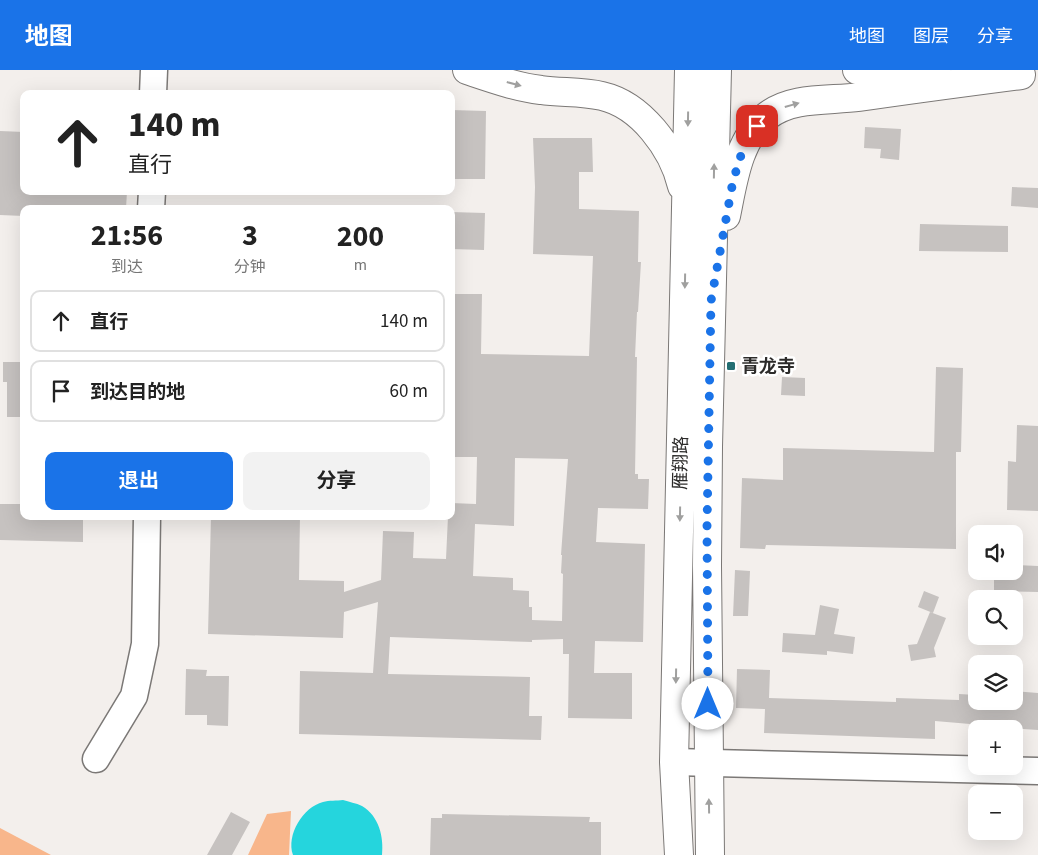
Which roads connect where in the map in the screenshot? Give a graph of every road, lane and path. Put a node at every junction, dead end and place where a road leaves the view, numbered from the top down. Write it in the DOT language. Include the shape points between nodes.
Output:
graph roads {
  1 [pos="154,70"];
  2 [pos="467,70"];
  3 [pos="689,70"];
  4 [pos="717,70"];
  5 [pos="856,70"];
  6 [pos="1030,75"];
  7 [pos="153,90"];
  8 [pos="686,205"];
  9 [pos="711,301"];
  10 [pos="147,520"];
  11 [pos="96,759"];
  12 [pos="674,762"];
  13 [pos="708,763"];
  14 [pos="1038,771"];
  15 [pos="679,855"];
  16 [pos="710,855"];
  1 -- 7 [label="street"];
  2 -- 8 [label="main road, one-way" via="516,85 589,93 619,101 645,123 670,154"];
  3 -- 8 [label="main road, 雁翔路, one-way"];
  9 -- 4 [label="main road, 雁翔路, one-way"];
  5 -- 6 [label="main road"];
  9 -- 6 [label="main road, one-way" via="737,166 749,138 768,115 780,108 805,102"];
  8 -- 12 [label="main road, 雁翔路, one-way"];
  9 -- 13 [label="main road, 雁翔路"];
  10 -- 11 [label="street" via="145,644 134,696"];
  12 -- 13 [label="street"];
  12 -- 15 [label="main road, 雁翔路"];
  13 -- 14 [label="street"];
  16 -- 13 [label="main road, 雁翔路, one-way"];
}
